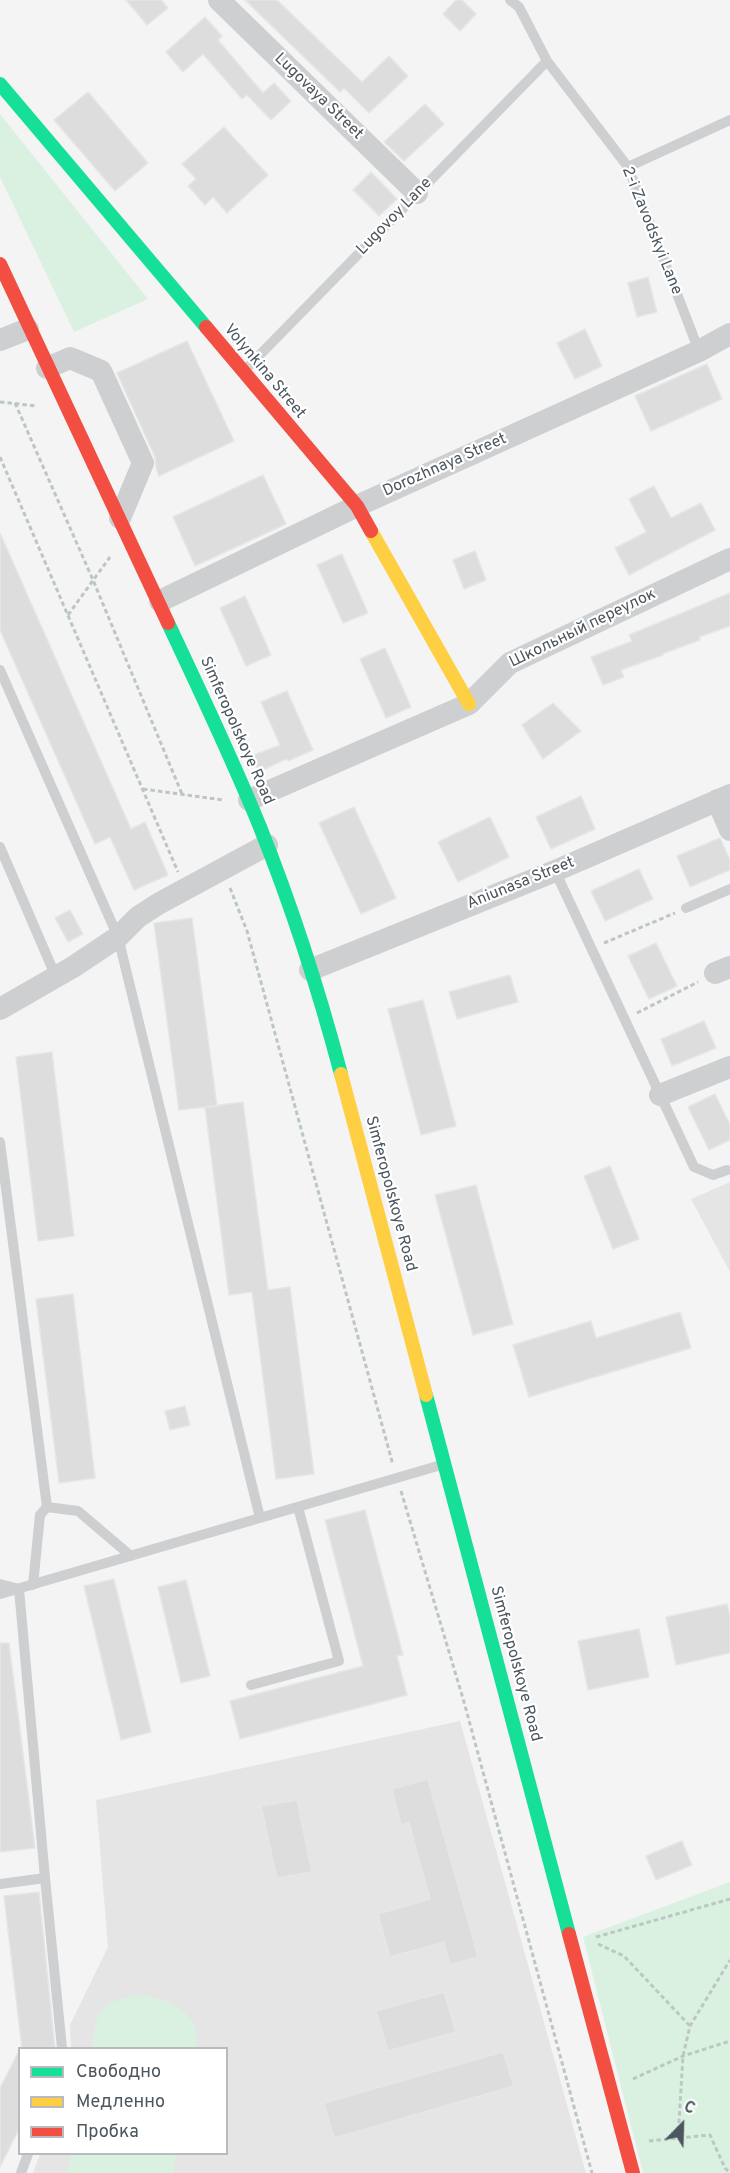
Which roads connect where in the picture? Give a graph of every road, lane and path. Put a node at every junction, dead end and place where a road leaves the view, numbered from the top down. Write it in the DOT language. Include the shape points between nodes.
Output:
graph roads {
  1 [pos="219,0"];
  2 [pos="510,0"];
  3 [pos="547,62"];
  4 [pos="0,84"];
  5 [pos="730,120"];
  6 [pos="628,168"];
  7 [pos="417,194"];
  8 [pos="0,264"];
  9 [pos="28,329"];
  10 [pos="730,334"];
  11 [pos="0,340"];
  12 [pos="699,351"];
  13 [pos="47,368"];
  14 [pos="243,373"];
  15 [pos="0,402"];
  16 [pos="15,404"];
  17 [pos="37,406"];
  18 [pos="0,457"];
  19 [pos="357,506"];
  20 [pos="120,518"];
  21 [pos="111,556"];
  22 [pos="730,559"];
  23 [pos="93,580"];
  24 [pos="160,601"];
  25 [pos="68,615"];
  26 [pos="0,670"];
  27 [pos="469,704"];
  28 [pos="143,789"];
  29 [pos="182,794"];
  30 [pos="724,798"];
  31 [pos="223,800"];
  32 [pos="249,800"];
  33 [pos="730,830"];
  34 [pos="267,845"];
  35 [pos="0,847"];
  36 [pos="222,870"];
  37 [pos="555,871"];
  38 [pos="186,889"];
  39 [pos="730,889"];
  40 [pos="686,908"];
  41 [pos="118,938"];
  42 [pos="591,948"];
  43 [pos="310,970"];
  44 [pos="723,970"];
  45 [pos="56,977"];
  46 [pos="1,1011"];
  47 [pos="624,1019"];
  48 [pos="730,1067"];
  49 [pos="660,1095"];
  50 [pos="0,1142"];
  51 [pos="727,1170"];
  52 [pos="445,1464"];
  53 [pos="397,1478"];
  54 [pos="47,1507"];
  55 [pos="298,1507"];
  56 [pos="260,1518"];
  57 [pos="131,1556"];
  58 [pos="0,1584"];
  59 [pos="33,1585"];
  60 [pos="19,1589"];
  61 [pos="0,1594"];
  62 [pos="251,1685"];
  63 [pos="45,1878"];
  64 [pos="0,1884"];
  65 [pos="730,1899"];
  66 [pos="588,1940"];
  67 [pos="597,1944"];
  68 [pos="730,1960"];
  69 [pos="690,2026"];
  70 [pos="730,2041"];
  71 [pos="62,2047"];
  72 [pos="683,2056"];
  73 [pos="626,2082"];
  74 [pos="678,2138"];
  75 [pos="642,2142"];
  76 [pos="28,2155"];
  77 [pos="21,2173"];
  78 [pos="592,2173"];
  79 [pos="633,2173"];
  80 [pos="730,2173"];
  1 -- 7 [label="street, Lugovaya Street"];
  2 -- 3 [label="lane, 2-i Zavodskyi Lane" via="519,7"];
  3 -- 6 [label="lane, 2-i Zavodskyi Lane"];
  3 -- 7 [label="lane, Lugovoy Lane"];
  4 -- 14 [label="main road, Volynkina Street"];
  5 -- 6 [label="lane"];
  6 -- 12 [label="lane, 2-i Zavodskyi Lane"];
  7 -- 14 [label="lane, Lugovoy Lane"];
  8 -- 9 [label="main road, Simferopolskoye Road"];
  9 -- 11 [label="street"];
  9 -- 13 [label="main road, Simferopolskoye Road"];
  10 -- 12 [label="street, Dorozhnaya Street"];
  12 -- 19 [label="street, Dorozhnaya Street"];
  13 -- 20 [label="main road, Simferopolskoye Road"];
  13 -- 20 [label="street" via="70,358 101,371 143,463"];
  14 -- 19 [label="main road, Volynkina Street"];
  15 -- 16 [label="path"];
  16 -- 17 [label="path"];
  16 -- 23 [label="path"];
  18 -- 25 [label="path"];
  19 -- 24 [label="street, Dorozhnaya Street"];
  19 -- 27 [label="main road, Volynkina Street"];
  20 -- 24 [label="main road, Simferopolskoye Road"];
  21 -- 23 [label="path"];
  22 -- 27 [label="street, Школьный переулок" via="510,663"];
  23 -- 25 [label="path"];
  23 -- 29 [label="path"];
  24 -- 32 [label="main road, Simferopolskoye Road"];
  25 -- 28 [label="path"];
  26 -- 41 [label="lane"];
  27 -- 32 [label="street, Школьный переулок"];
  28 -- 29 [label="path"];
  28 -- 38 [label="path"];
  29 -- 31 [label="path"];
  30 -- 33 [label="street"];
  30 -- 37 [label="street, Aniunasa Street"];
  32 -- 34 [label="main road, Simferopolskoye Road"];
  34 -- 36 [label="street"];
  34 -- 43 [label="main road, Simferopolskoye Road"];
  35 -- 45 [label="lane"];
  36 -- 38 [label="street"];
  36 -- 53 [label="path" via="247,931"];
  37 -- 42 [label="lane"];
  37 -- 43 [label="street, Aniunasa Street"];
  38 -- 41 [label="street" via="138,917"];
  39 -- 40 [label="lane"];
  40 -- 42 [label="path"];
  41 -- 45 [label="street"];
  41 -- 56 [label="lane"];
  42 -- 47 [label="lane"];
  43 -- 52 [label="main road, Simferopolskoye Road"];
  44 -- 47 [label="path"];
  45 -- 46 [label="street"];
  47 -- 49 [label="lane"];
  48 -- 49 [label="street"];
  49 -- 51 [label="lane" via="694,1167 713,1175"];
  50 -- 54 [label="lane"];
  52 -- 53 [label="lane"];
  52 -- 79 [label="main road, Simferopolskoye Road"];
  53 -- 55 [label="lane"];
  53 -- 78 [label="path" via="464,1702"];
  54 -- 57 [label="lane" via="78,1511"];
  54 -- 59 [label="lane" via="40,1515"];
  55 -- 56 [label="lane"];
  55 -- 62 [label="lane" via="339,1661"];
  56 -- 57 [label="lane"];
  57 -- 59 [label="lane"];
  58 -- 60 [label="lane"];
  59 -- 60 [label="lane"];
  60 -- 61 [label="lane"];
  60 -- 63 [label="lane"];
  63 -- 64 [label="lane"];
  63 -- 71 [label="lane"];
  65 -- 66 [label="path"];
  67 -- 69 [label="path" via="624,1956"];
  68 -- 69 [label="path"];
  69 -- 72 [label="path"];
  70 -- 72 [label="path"];
  72 -- 73 [label="path"];
  72 -- 74 [label="path"];
  74 -- 75 [label="path"];
  74 -- 80 [label="path" via="710,2135"];
  76 -- 77 [label="lane"];
}
